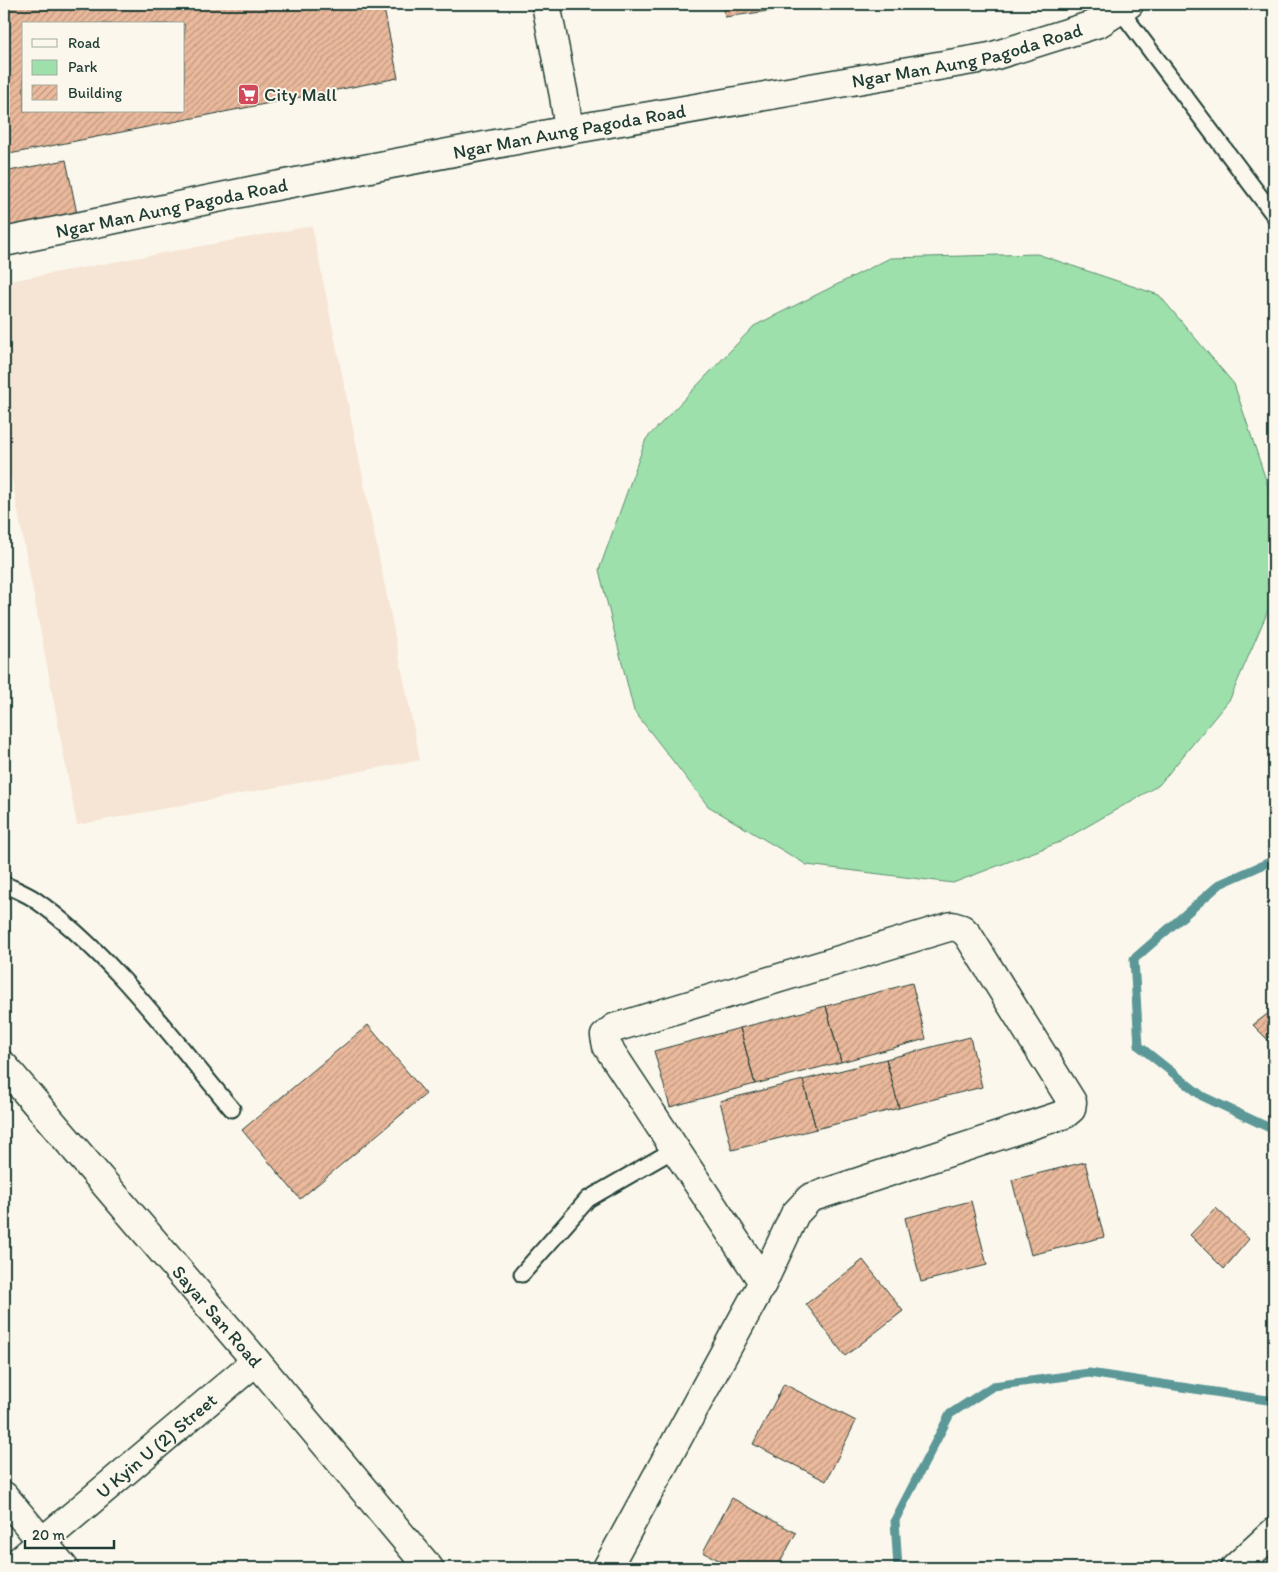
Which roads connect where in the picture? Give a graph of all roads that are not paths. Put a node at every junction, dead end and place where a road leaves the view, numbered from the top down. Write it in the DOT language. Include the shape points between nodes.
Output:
graph roads {
  1 [pos="546,4"];
  2 [pos="1124,7"];
  3 [pos="569,130"];
  4 [pos="1274,215"];
  5 [pos="4,242"];
  6 [pos="4,884"];
  7 [pos="4,1066"];
  8 [pos="232,1109"];
  9 [pos="675,1149"];
  10 [pos="522,1274"];
  11 [pos="763,1282"];
  12 [pos="256,1361"];
  13 [pos="4,1496"];
  14 [pos="1274,1532"];
  15 [pos="42,1542"];
  16 [pos="11,1568"];
  17 [pos="64,1568"];
  18 [pos="429,1568"];
  19 [pos="607,1568"];
  20 [pos="1235,1568"];
  1 -- 3 [label="street"];
  2 -- 3 [label="street, Ngar Man Aung Pagoda Road" via="1099,22 990,57"];
  2 -- 4 [label="lane"];
  3 -- 5 [label="street, Ngar Man Aung Pagoda Road"];
  6 -- 8 [label="lane" via="33,898 91,944"];
  7 -- 12 [label="street, Sayar San Road"];
  9 -- 10 [label="lane" via="588,1199"];
  9 -- 11 [label="street"];
  9 -- 11 [label="street" via="607,1046 605,1036 614,1028 952,926 968,935 1072,1102 1071,1109 1065,1114 810,1198 794,1214"];
  11 -- 19 [label="street"];
  12 -- 15 [label="street, U Kyin U (2) Street"];
  12 -- 18 [label="street, Sayar San Road"];
  13 -- 15 [label="street"];
  14 -- 20 [label="street"];
  15 -- 16 [label="street, U Kyin U (2) Street"];
  15 -- 17 [label="street"];
}
